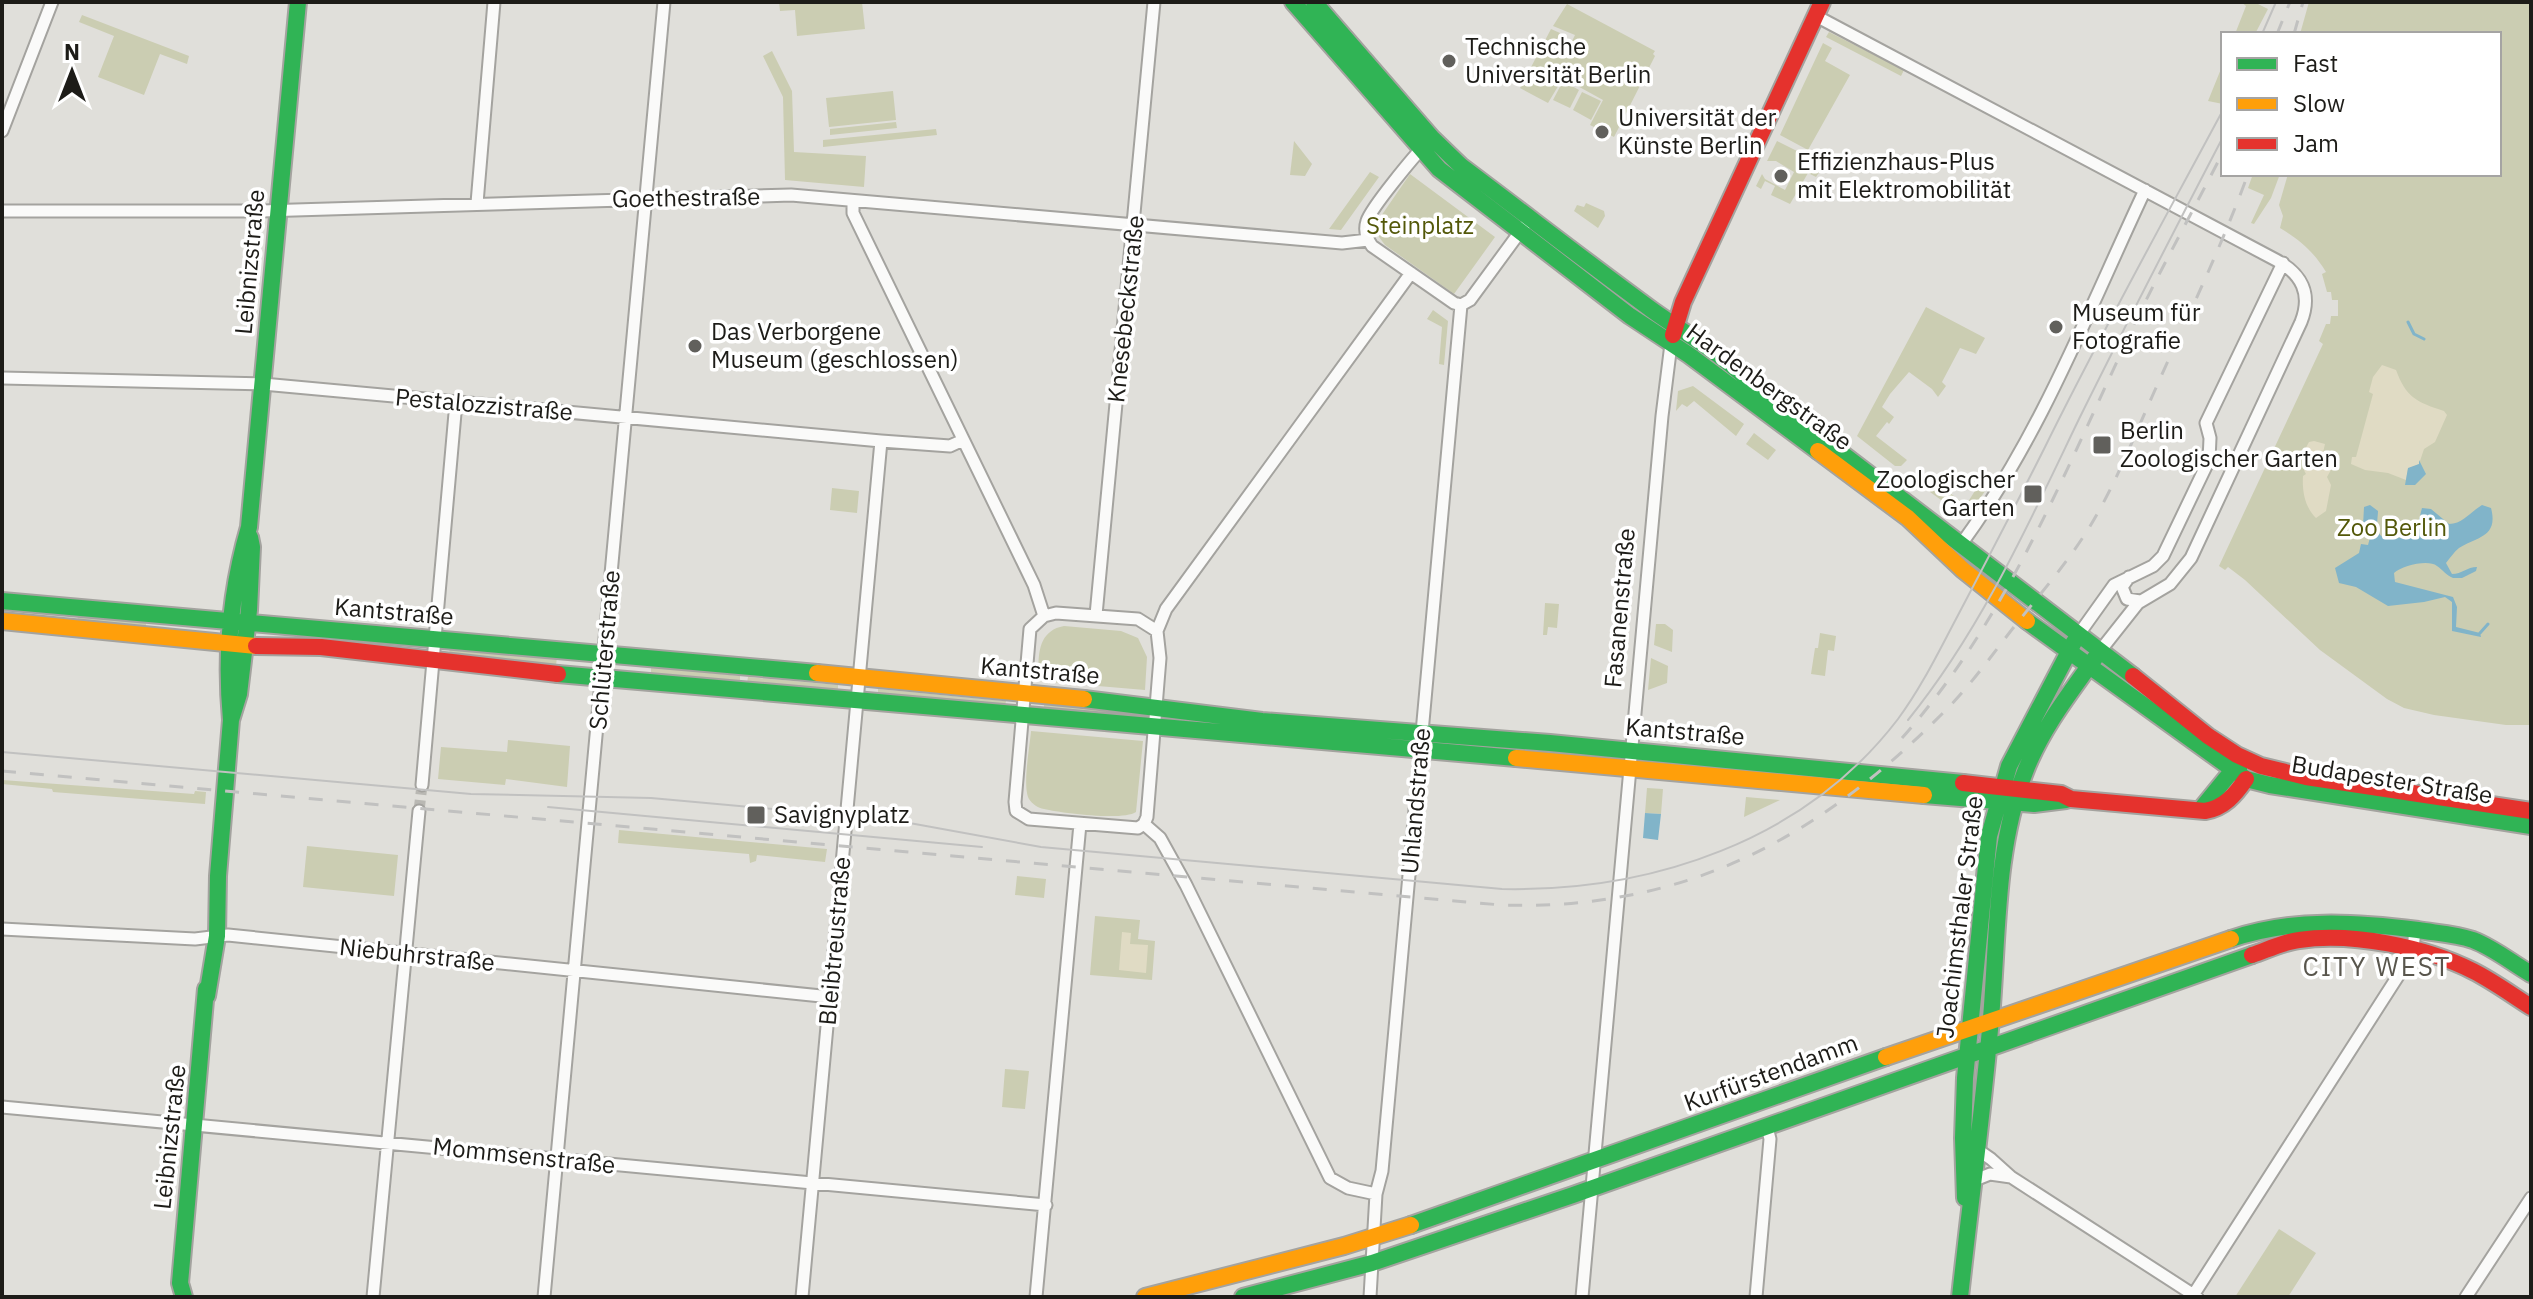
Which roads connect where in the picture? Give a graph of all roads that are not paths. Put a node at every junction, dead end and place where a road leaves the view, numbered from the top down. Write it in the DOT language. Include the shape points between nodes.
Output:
graph roads {
  1 [pos="52,2"];
  2 [pos="298,2"];
  3 [pos="494,2"];
  4 [pos="664,2"];
  5 [pos="1154,2"];
  6 [pos="1293,2"];
  7 [pos="1314,2"];
  8 [pos="1819,9"];
  9 [pos="2,131"];
  10 [pos="1426,144"];
  11 [pos="2145,190"];
  12 [pos="646,198"];
  13 [pos="853,201"];
  14 [pos="477,203"];
  15 [pos="278,210"];
  16 [pos="2,211"];
  17 [pos="1134,225"];
  18 [pos="1525,225"];
  19 [pos="1368,240"];
  20 [pos="2283,263"];
  21 [pos="1411,273"];
  22 [pos="1461,305"];
  23 [pos="1676,325"];
  24 [pos="1671,344"];
  25 [pos="2,378"];
  26 [pos="263,384"];
  27 [pos="456,402"];
  28 [pos="626,418"];
  29 [pos="963,440"];
  30 [pos="881,441"];
  31 [pos="1962,543"];
  32 [pos="2129,577"];
  33 [pos="2,601"];
  34 [pos="2140,601"];
  35 [pos="1096,615"];
  36 [pos="1044,616"];
  37 [pos="2,621"];
  38 [pos="240,622"];
  39 [pos="1157,631"];
  40 [pos="2079,634"];
  41 [pos="434,639"];
  42 [pos="238,644"];
  43 [pos="2068,650"];
  44 [pos="2100,651"];
  45 [pos="604,655"];
  46 [pos="432,662"];
  47 [pos="2090,665"];
  48 [pos="603,677"];
  49 [pos="860,678"];
  50 [pos="1024,695"];
  51 [pos="858,700"];
  52 [pos="1156,706"];
  53 [pos="1022,715"];
  54 [pos="1154,726"];
  55 [pos="1422,732"];
  56 [pos="1421,750"];
  57 [pos="1631,751"];
  58 [pos="2256,764"];
  59 [pos="1629,770"];
  60 [pos="2239,775"];
  61 [pos="422,785"];
  62 [pos="1998,794"];
  63 [pos="2017,796"];
  64 [pos="419,811"];
  65 [pos="2531,811"];
  66 [pos="1080,824"];
  67 [pos="1144,824"];
  68 [pos="2531,826"];
  69 [pos="2,929"];
  70 [pos="2415,930"];
  71 [pos="212,937"];
  72 [pos="2413,949"];
  73 [pos="405,954"];
  74 [pos="575,970"];
  75 [pos="2531,974"];
  76 [pos="831,997"];
  77 [pos="2531,1007"];
  78 [pos="1991,1020"];
  79 [pos="1970,1027"];
  80 [pos="1988,1047"];
  81 [pos="1968,1054"];
  82 [pos="2,1107"];
  83 [pos="194,1126"];
  84 [pos="1767,1127"];
  85 [pos="388,1142"];
  86 [pos="1978,1150"];
  87 [pos="557,1159"];
  88 [pos="1593,1162"];
  89 [pos="2011,1177"];
  90 [pos="1975,1180"];
  91 [pos="813,1183"];
  92 [pos="1590,1189"];
  93 [pos="1376,1194"];
  94 [pos="2531,1198"];
  95 [pos="1046,1205"];
  96 [pos="1967,1224"];
  97 [pos="1372,1237"];
  98 [pos="1372,1263"];
  99 [pos="179,1292"];
  100 [pos="2194,1296"];
  101 [pos="373,1297"];
  102 [pos="544,1297"];
  103 [pos="802,1297"];
  104 [pos="1036,1297"];
  105 [pos="1145,1297"];
  106 [pos="1243,1297"];
  107 [pos="1370,1297"];
  108 [pos="1582,1297"];
  109 [pos="1756,1297"];
  110 [pos="1960,1297"];
  111 [pos="2466,1297"];
  1 -- 9 [label="street"];
  2 -- 15 [label="main road, Leibnizstraße"];
  3 -- 14 [label="street"];
  4 -- 12 [label="street, Schlüterstraße"];
  5 -- 17 [label="street, Knesebeckstraße"];
  6 -- 10 [label="main road, Hardenbergstraße"];
  7 -- 10 [label="main road, Hardenbergstraße"];
  8 -- 11 [label="street" via="1921,72"];
  8 -- 23 [label="main road, Fasanenstraße"];
  10 -- 18 [label="main road, Hardenbergstraße" via="1445,174"];
  10 -- 19 [label="street" via="1367,219"];
  11 -- 20 [label="street"];
  11 -- 31 [label="street" via="2031,437"];
  12 -- 13 [label="street, Goethestraße" via="791,195"];
  12 -- 14 [label="street, Goethestraße"];
  12 -- 28 [label="street, Schlüterstraße"];
  13 -- 17 [label="street, Goethestraße"];
  13 -- 29 [label="street" via="853,213"];
  14 -- 15 [label="street, Goethestraße"];
  15 -- 16 [label="street, Goethestraße"];
  15 -- 26 [label="main road, Leibnizstraße"];
  17 -- 19 [label="street, Goethestraße" via="1342,243"];
  17 -- 35 [label="street, Knesebeckstraße"];
  18 -- 22 [label="street"];
  18 -- 23 [label="main road, Hardenbergstraße"];
  18 -- 24 [label="main road, Hardenbergstraße" via="1620,309"];
  19 -- 21 [label="street"];
  20 -- 32 [label="street" via="2206,423 2209,460 2168,547 2153,566"];
  20 -- 34 [label="street" via="2304,288 2301,322 2191,558 2170,584"];
  21 -- 22 [label="street"];
  21 -- 39 [label="street" via="1166,609"];
  22 -- 55 [label="street, Uhlandstraße"];
  23 -- 24 [label="main road, Fasanenstraße"];
  23 -- 31 [label="main road, Hardenbergstraße"];
  24 -- 43 [label="main road, Hardenbergstraße" via="1908,518 1970,576"];
  24 -- 57 [label="street, Fasanenstraße"];
  25 -- 26 [label="street, Pestalozzistraße"];
  26 -- 27 [label="street, Pestalozzistraße"];
  26 -- 38 [label="main road, Leibnizstraße" via="249,527 252,547"];
  27 -- 28 [label="street, Pestalozzistraße"];
  27 -- 41 [label="street"];
  28 -- 30 [label="street, Pestalozzistraße"];
  28 -- 45 [label="street, Schlüterstraße"];
  29 -- 30 [label="street, Pestalozzistraße" via="950,446"];
  29 -- 36 [label="street"];
  30 -- 49 [label="street, Bleibtreustraße"];
  31 -- 40 [label="main road, Hardenbergstraße"];
  32 -- 34 [label="street" via="2124,594"];
  32 -- 40 [label="street" via="2114,585"];
  33 -- 38 [label="main road, Kantstraße"];
  34 -- 44 [label="street"];
  35 -- 36 [label="street"];
  35 -- 39 [label="street" via="1138,619"];
  36 -- 50 [label="street" via="1030,629"];
  37 -- 42 [label="main road, Kantstraße"];
  38 -- 41 [label="main road, Kantstraße"];
  38 -- 42 [label="main road, Leibnizstraße"];
  39 -- 52 [label="street"];
  40 -- 43 [label="main road, Joachimsthaler Straße"];
  40 -- 44 [label="main road, Hardenbergstraße"];
  41 -- 45 [label="main road, Kantstraße"];
  41 -- 46 [label="street"];
  42 -- 46 [label="main road, Kantstraße" via="321,647"];
  42 -- 71 [label="main road, Leibnizstraße" via="239,694 231,720"];
  43 -- 47 [label="main road, Hardenbergstraße"];
  43 -- 62 [label="main road, Joachimsthaler Straße"];
  44 -- 47 [label="main road, Joachimsthaler Straße"];
  44 -- 58 [label="main road, Hardenbergstraße" via="2208,736"];
  45 -- 48 [label="street, Schlüterstraße"];
  45 -- 49 [label="main road, Kantstraße"];
  46 -- 48 [label="main road, Kantstraße"];
  46 -- 61 [label="street"];
  47 -- 60 [label="main road, Hardenbergstraße"];
  47 -- 63 [label="main road, Joachimsthaler Straße" via="2049,722"];
  48 -- 51 [label="main road, Kantstraße"];
  48 -- 74 [label="street, Schlüterstraße"];
  49 -- 50 [label="main road, Kantstraße"];
  49 -- 51 [label="street, Bleibtreustraße"];
  50 -- 52 [label="main road, Kantstraße"];
  50 -- 53 [label="street"];
  51 -- 53 [label="main road, Kantstraße"];
  51 -- 76 [label="street, Bleibtreustraße"];
  52 -- 54 [label="street"];
  52 -- 55 [label="main road, Kantstraße" via="1262,721"];
  53 -- 54 [label="main road, Kantstraße"];
  53 -- 66 [label="street" via="1016,811 1029,819"];
  54 -- 56 [label="main road, Kantstraße"];
  54 -- 67 [label="street"];
  55 -- 56 [label="street, Uhlandstraße"];
  55 -- 57 [label="main road, Kantstraße"];
  56 -- 59 [label="main road, Kantstraße"];
  56 -- 93 [label="street, Uhlandstraße"];
  57 -- 59 [label="street, Fasanenstraße"];
  57 -- 62 [label="main road, Kantstraße"];
  58 -- 60 [label="main road"];
  58 -- 65 [label="main road, Budapester Straße" via="2306,777"];
  59 -- 62 [label="main road, Kantstraße"];
  59 -- 88 [label="street, Fasanenstraße"];
  60 -- 63 [label="main road, Kantstraße" via="2201,809"];
  60 -- 68 [label="main road, Budapester Straße" via="2297,790"];
  62 -- 63 [label="main road, Kantstraße"];
  62 -- 79 [label="main road, Joachimsthaler Straße"];
  63 -- 78 [label="main road, Joachimsthaler Straße" via="2000,886"];
  64 -- 73 [label="street"];
  66 -- 67 [label="street"];
  66 -- 95 [label="street"];
  67 -- 93 [label="street" via="1160,838 1186,885 1330,1178"];
  69 -- 71 [label="street, Niebuhrstraße"];
  70 -- 72 [label="street"];
  70 -- 75 [label="main road, Kurfürstendamm" via="2468,939"];
  70 -- 78 [label="main road, Kurfürstendamm" via="2338,922 2276,926"];
  71 -- 73 [label="street, Niebuhrstraße"];
  71 -- 83 [label="main road, Leibnizstraße"];
  72 -- 77 [label="main road, Kurfürstendamm" via="2464,966"];
  72 -- 80 [label="main road, Kurfürstendamm" via="2339,937 2297,940"];
  72 -- 100 [label="street"];
  73 -- 74 [label="street, Niebuhrstraße"];
  73 -- 85 [label="street"];
  74 -- 76 [label="street, Niebuhrstraße"];
  74 -- 87 [label="street, Schlüterstraße"];
  76 -- 91 [label="street, Bleibtreustraße"];
  78 -- 79 [label="main road, Kurfürstendamm"];
  78 -- 80 [label="main road, Joachimsthaler Straße"];
  79 -- 81 [label="main road, Joachimsthaler Straße"];
  79 -- 88 [label="main road, Kurfürstendamm"];
  80 -- 81 [label="main road, Kurfürstendamm"];
  80 -- 86 [label="main road, Joachimsthaler Straße"];
  81 -- 84 [label="main road, Kurfürstendamm"];
  81 -- 96 [label="main road, Joachimsthaler Straße" via="1962,1163"];
  82 -- 83 [label="street, Mommsenstraße"];
  83 -- 85 [label="street, Mommsenstraße"];
  83 -- 99 [label="main road, Leibnizstraße"];
  84 -- 92 [label="main road, Kurfürstendamm"];
  84 -- 109 [label="street"];
  85 -- 87 [label="street, Mommsenstraße"];
  85 -- 101 [label="street"];
  86 -- 89 [label="street"];
  86 -- 90 [label="main road, Joachimsthaler Straße"];
  87 -- 91 [label="street, Mommsenstraße"];
  87 -- 102 [label="street, Schlüterstraße"];
  88 -- 92 [label="street, Fasanenstraße"];
  88 -- 97 [label="main road, Kurfürstendamm"];
  89 -- 90 [label="street" via="1990,1174"];
  89 -- 100 [label="street"];
  90 -- 96 [label="main road, Joachimsthaler Straße"];
  91 -- 95 [label="street, Mommsenstraße"];
  91 -- 103 [label="street, Bleibtreustraße"];
  92 -- 98 [label="main road, Kurfürstendamm"];
  92 -- 108 [label="street, Fasanenstraße"];
  93 -- 97 [label="street, Uhlandstraße"];
  94 -- 111 [label="street"];
  95 -- 104 [label="street"];
  96 -- 110 [label="main road, Joachimsthaler Straße"];
  97 -- 98 [label="street, Uhlandstraße"];
  97 -- 105 [label="main road, Kurfürstendamm"];
  98 -- 106 [label="main road, Kurfürstendamm"];
  98 -- 107 [label="street, Uhlandstraße"];
}
